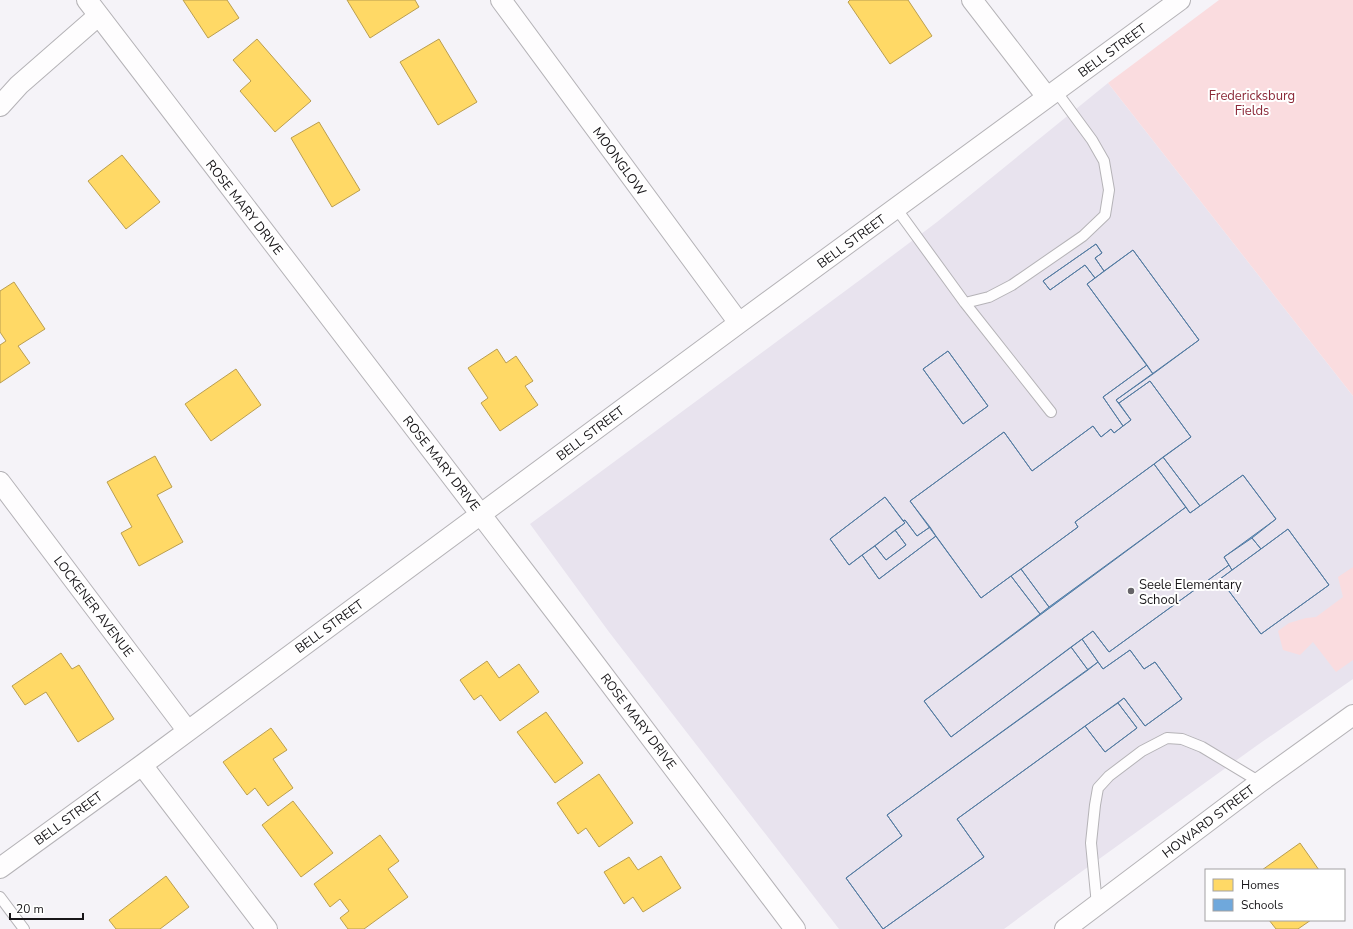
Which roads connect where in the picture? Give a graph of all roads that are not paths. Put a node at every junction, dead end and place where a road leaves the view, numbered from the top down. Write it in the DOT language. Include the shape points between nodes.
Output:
graph roads {
  1 [pos="87,0"];
  2 [pos="501,0"];
  3 [pos="972,0"];
  4 [pos="1180,0"];
  5 [pos="98,16"];
  6 [pos="1052,94"];
  7 [pos="0,106"];
  8 [pos="896,208"];
  9 [pos="965,303"];
  10 [pos="739,323"];
  11 [pos="1051,412"];
  12 [pos="0,482"];
  13 [pos="481,514"];
  14 [pos="1353,715"];
  15 [pos="187,730"];
  16 [pos="142,765"];
  17 [pos="1260,782"];
  18 [pos="0,868"];
  19 [pos="0,897"];
  20 [pos="1097,905"];
  21 [pos="24,929"];
  22 [pos="267,929"];
  23 [pos="795,929"];
  24 [pos="1065,929"];
  1 -- 5 [label="street, ROSE MARY DRIVE"];
  2 -- 10 [label="street, MOONGLOW"];
  3 -- 6 [label="street"];
  4 -- 6 [label="street, BELL STREET"];
  5 -- 7 [label="street" via="19,85"];
  5 -- 13 [label="street, ROSE MARY DRIVE"];
  6 -- 8 [label="street, BELL STREET"];
  6 -- 9 [label="lane" via="1092,140 1104,161 1109,190 1105,215 1083,236 1012,285 989,297"];
  8 -- 9 [label="lane"];
  8 -- 10 [label="street, BELL STREET"];
  9 -- 11 [label="lane"];
  10 -- 13 [label="street, BELL STREET"];
  12 -- 15 [label="street, LOCKENER AVENUE"];
  13 -- 15 [label="street, BELL STREET"];
  13 -- 23 [label="street, ROSE MARY DRIVE"];
  14 -- 17 [label="street, HOWARD STREET"];
  15 -- 16 [label="street, BELL STREET"];
  16 -- 18 [label="street, BELL STREET"];
  16 -- 22 [label="street"];
  17 -- 20 [label="street, HOWARD STREET"];
  17 -- 20 [label="lane" via="1202,747 1182,739 1167,738 1142,751 1109,776 1098,788 1091,843"];
  19 -- 21 [label="lane"];
  20 -- 24 [label="street, HOWARD STREET"];
}
